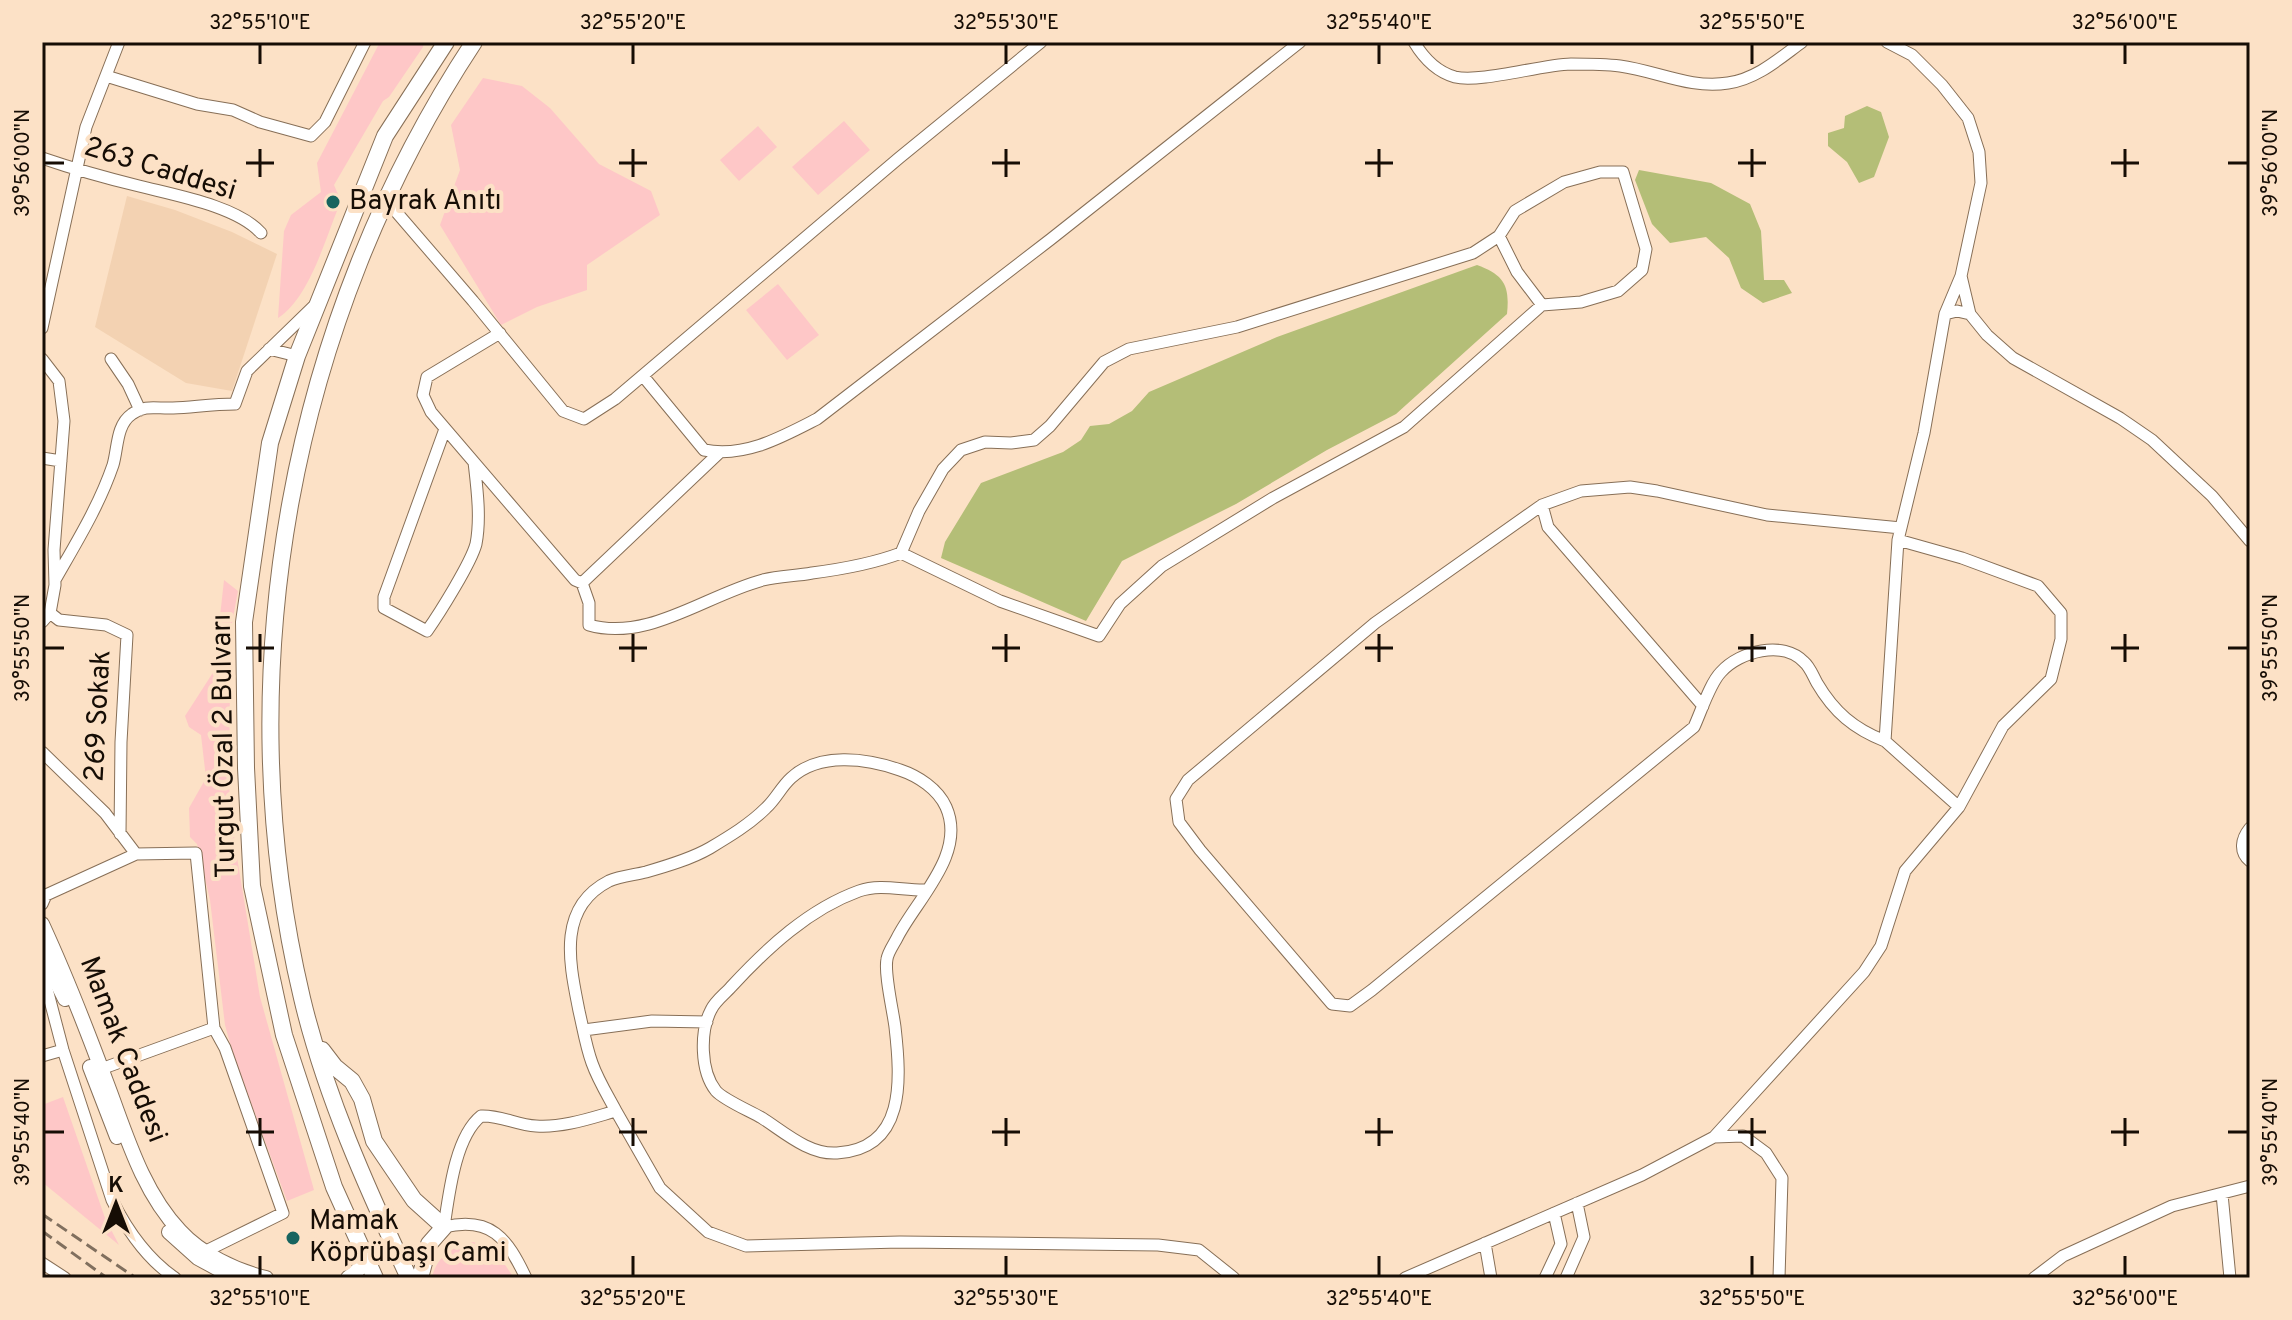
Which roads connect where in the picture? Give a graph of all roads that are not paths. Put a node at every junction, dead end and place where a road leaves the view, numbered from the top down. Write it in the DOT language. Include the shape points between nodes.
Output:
graph roads {
  1 [pos="119,42"];
  2 [pos="365,42"];
  3 [pos="446,42"];
  4 [pos="474,42"];
  5 [pos="1041,42"];
  6 [pos="1300,42"];
  7 [pos="1414,42"];
  8 [pos="1802,42"];
  9 [pos="1887,42"];
  10 [pos="106,76"];
  11 [pos="42,158"];
  12 [pos="75,170"];
  13 [pos="386,200"];
  14 [pos="261,233"];
  15 [pos="1499,236"];
  16 [pos="1961,276"];
  17 [pos="320,301"];
  18 [pos="1542,305"];
  19 [pos="1945,314"];
  20 [pos="1970,314"];
  21 [pos="42,328"];
  22 [pos="500,333"];
  23 [pos="269,349"];
  24 [pos="297,356"];
  25 [pos="42,359"];
  26 [pos="111,359"];
  27 [pos="643,376"];
  28 [pos="140,410"];
  29 [pos="445,429"];
  30 [pos="719,453"];
  31 [pos="42,458"];
  32 [pos="61,461"];
  33 [pos="474,462"];
  34 [pos="1542,505"];
  35 [pos="1900,534"];
  36 [pos="2250,541"];
  37 [pos="48,550"];
  38 [pos="901,553"];
  39 [pos="55,580"];
  40 [pos="582,583"];
  41 [pos="46,617"];
  42 [pos="1703,706"];
  43 [pos="1885,741"];
  44 [pos="42,752"];
  45 [pos="1959,807"];
  46 [pos="2250,828"];
  47 [pos="120,834"];
  48 [pos="136,854"];
  49 [pos="2250,861"];
  50 [pos="927,890"];
  51 [pos="42,904"];
  52 [pos="44,934"];
  53 [pos="42,953"];
  54 [pos="42,970"];
  55 [pos="707,1022"];
  56 [pos="214,1028"];
  57 [pos="584,1030"];
  58 [pos="312,1035"];
  59 [pos="63,1050"];
  60 [pos="42,1056"];
  61 [pos="101,1069"];
  62 [pos="616,1111"];
  63 [pos="1714,1137"];
  64 [pos="2250,1186"];
  65 [pos="2222,1194"];
  66 [pos="1577,1203"];
  67 [pos="1554,1213"];
  68 [pos="444,1227"];
  69 [pos="1485,1243"];
  70 [pos="206,1251"];
  71 [pos="364,1255"];
  72 [pos="517,1259"];
  73 [pos="42,1263"];
  74 [pos="65,1278"];
  75 [pos="175,1278"];
  76 [pos="236,1278"];
  77 [pos="266,1278"];
  78 [pos="348,1278"];
  79 [pos="375,1278"];
  80 [pos="409,1278"];
  81 [pos="420,1278"];
  82 [pos="526,1278"];
  83 [pos="537,1278"];
  84 [pos="1234,1278"];
  85 [pos="1405,1278"];
  86 [pos="1491,1278"];
  87 [pos="1545,1278"];
  88 [pos="1566,1278"];
  89 [pos="1779,1278"];
  90 [pos="2034,1278"];
  91 [pos="2230,1278"];
  1 -- 10 [label="street"];
  2 -- 10 [label="street" via="325,122 311,136"];
  3 -- 17 [label="highway, Turgut Özal 2 Bulvarı" via="385,136"];
  4 -- 13 [label="highway, Turgut Özal 2 Bulvarı"];
  5 -- 27 [label="street"];
  6 -- 30 [label="street" via="817,419 775,441"];
  7 -- 8 [label="street" via="1437,69 1456,77 1570,64 1621,66 1698,84 1747,79"];
  9 -- 16 [label="street" via="1912,55 1942,85 1968,118 1979,152 1981,183"];
  10 -- 12 [label="street"];
  11 -- 12 [label="street, 263 Caddesi"];
  12 -- 14 [label="street, 263 Caddesi" via="189,197 251,223"];
  12 -- 21 [label="street"];
  13 -- 22 [label="street"];
  13 -- 58 [label="highway, Turgut Özal 2 Bulvarı" via="343,303 301,444 278,580 270,702 272,785 288,927"];
  15 -- 18 [label="street"];
  15 -- 18 [label="street" via="1515,211 1564,182 1623,172 1646,249 1642,270 1618,291 1581,302"];
  15 -- 38 [label="street" via="1473,253 1339,296 1237,327 1129,349 1104,362 1034,440 985,442 961,450 943,469"];
  16 -- 19 [label="street"];
  16 -- 20 [label="street"];
  17 -- 23 [label="street"];
  17 -- 24 [label="highway, Turgut Özal 2 Bulvarı"];
  18 -- 38 [label="street" via="1404,427 1162,566 1120,604 1099,636 1000,601"];
  19 -- 20 [label="street"];
  19 -- 35 [label="street"];
  20 -- 36 [label="street" via="2013,358 2152,440 2212,496"];
  22 -- 27 [label="street" via="563,411 584,419"];
  22 -- 29 [label="street" via="427,377 423,395"];
  23 -- 24 [label="street"];
  23 -- 28 [label="street" via="247,371 235,404"];
  24 -- 71 [label="highway, Turgut Özal 2 Bulvarı" via="270,443 244,622 252,886 284,1035 334,1187"];
  25 -- 32 [label="street" via="59,381"];
  26 -- 28 [label="street"];
  27 -- 30 [label="street" via="704,450"];
  28 -- 39 [label="street" via="129,415 117,438 114,462"];
  29 -- 33 [label="street"];
  29 -- 33 [label="street" via="384,597 384,608 427,631 476,545"];
  30 -- 40 [label="street"];
  31 -- 32 [label="street"];
  32 -- 37 [label="street"];
  33 -- 40 [label="street"];
  34 -- 35 [label="street" via="1581,491 1630,487 1767,515"];
  34 -- 42 [label="street" via="1548,527"];
  34 -- 42 [label="street" via="1375,623 1188,780 1176,799 1179,822 1200,850 1332,1004 1350,1006 1694,727"];
  35 -- 43 [label="street"];
  35 -- 45 [label="street" via="2038,586 2061,613 2051,679 2003,726"];
  37 -- 39 [label="street"];
  38 -- 40 [label="street" via="871,564 767,579 622,631 589,625"];
  39 -- 41 [label="street"];
  41 -- 47 [label="street, 269 Sokak" via="106,625 127,635"];
  42 -- 43 [label="street" via="1721,672 1749,654 1793,652 1807,663 1846,721"];
  43 -- 45 [label="street"];
  44 -- 47 [label="street"];
  45 -- 63 [label="street" via="1905,871 1881,946 1864,972"];
  46 -- 49 [label="street" via="2241,846"];
  47 -- 48 [label="street"];
  48 -- 51 [label="street" via="46,895"];
  48 -- 56 [label="street" via="196,853"];
  50 -- 55 [label="street" via="878,886 820,909 758,958 711,1008"];
  50 -- 55 [label="street" via="887,959 896,1039 895,1110 882,1137 864,1149 833,1154 809,1148 716,1092 704,1062"];
  50 -- 57 [label="street" via="952,835 946,808 933,789 913,774 868,762 824,760 791,778 768,807 698,855 612,880 592,892 569,937"];
  52 -- 61 [label="main road, Mamak Caddesi" via="60,961"];
  53 -- 76 [label="main road, Mamak Caddesi" via="145,1199 185,1249"];
  54 -- 59 [label="street"];
  55 -- 57 [label="street" via="652,1021"];
  56 -- 61 [label="street"];
  56 -- 70 [label="street" via="283,1213"];
  57 -- 62 [label="street" via="592,1064"];
  58 -- 68 [label="highway" via="352,1081 374,1141 414,1200"];
  58 -- 80 [label="highway, Turgut Özal 2 Bulvarı" via="364,1179"];
  59 -- 60 [label="street"];
  59 -- 75 [label="street" via="122,1221"];
  61 -- 70 [label="main road, Mamak Caddesi" via="153,1195 182,1234"];
  62 -- 68 [label="street" via="535,1126 481,1116 465,1139"];
  62 -- 84 [label="street" via="660,1188 708,1232 746,1246 1158,1245 1199,1250"];
  63 -- 66 [label="street"];
  63 -- 89 [label="street" via="1743,1136 1766,1153 1782,1178"];
  64 -- 65 [label="street"];
  65 -- 90 [label="street" via="2172,1206 2063,1256"];
  65 -- 91 [label="street"];
  66 -- 67 [label="street"];
  66 -- 88 [label="street" via="1584,1237"];
  67 -- 69 [label="street"];
  67 -- 87 [label="street" via="1561,1244"];
  68 -- 72 [label="street" via="466,1222 485,1226 504,1239"];
  68 -- 81 [label="highway" via="429,1244"];
  69 -- 85 [label="street"];
  69 -- 86 [label="street"];
  70 -- 77 [label="main road, Mamak Caddesi"];
  71 -- 78 [label="main road"];
  71 -- 79 [label="highway, Turgut Özal 2 Bulvarı"];
  72 -- 82 [label="street"];
  72 -- 83 [label="street"];
  73 -- 74 [label="street"];
}
